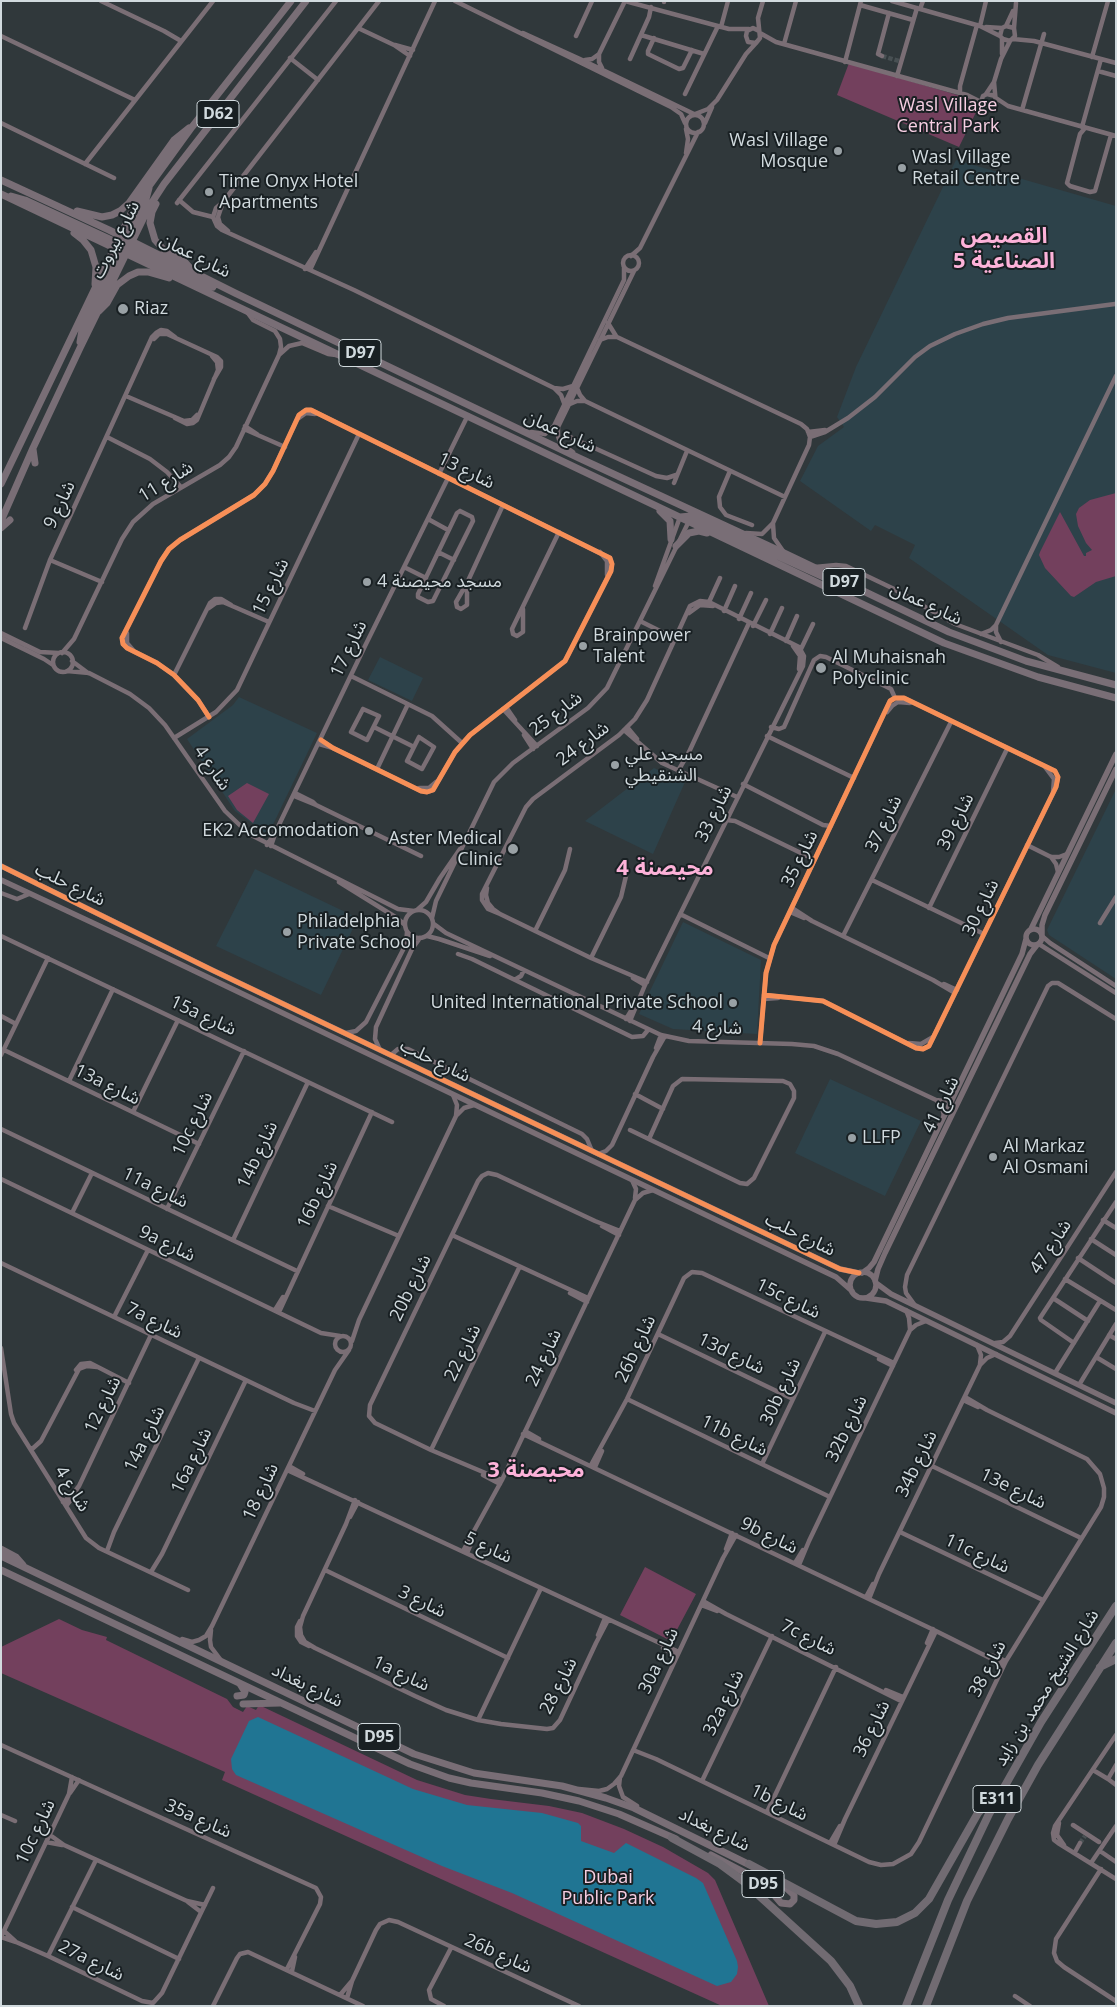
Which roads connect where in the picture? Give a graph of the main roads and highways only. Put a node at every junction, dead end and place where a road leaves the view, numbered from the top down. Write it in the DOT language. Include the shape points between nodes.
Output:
graph roads {
  1 [pos="291,1"];
  2 [pos="306,1"];
  3 [pos="192,127"];
  4 [pos="1,180"];
  5 [pos="164,184"];
  6 [pos="3,195"];
  7 [pos="64,209"];
  8 [pos="61,224"];
  9 [pos="123,245"];
  10 [pos="192,271"];
  11 [pos="179,279"];
  12 [pos="94,288"];
  13 [pos="235,293"];
  14 [pos="97,313"];
  15 [pos="80,348"];
  16 [pos="33,448"];
  17 [pos="35,463"];
  18 [pos="1,484"];
  19 [pos="639,498"];
  20 [pos="691,516"];
  21 [pos="10,520"];
  22 [pos="1,521"];
  23 [pos="1,528"];
  24 [pos="671,539"];
  25 [pos="734,542"];
  26 [pos="676,546"];
  27 [pos="879,599"];
  28 [pos="1116,685"];
  29 [pos="1087,691"];
  30 [pos="1116,698"];
  31 [pos="1116,703"];
  32 [pos="1,1549"];
  33 [pos="1,1556"];
  34 [pos="24,1567"];
  35 [pos="3,1571"];
  36 [pos="1116,1606"];
  37 [pos="1116,1643"];
  38 [pos="1116,1659"];
  39 [pos="1100,1667"];
  40 [pos="238,1682"];
  41 [pos="237,1696"];
  42 [pos="243,1704"];
  43 [pos="284,1704"];
  44 [pos="999,1794"];
  45 [pos="672,1838"];
  46 [pos="749,1864"];
  47 [pos="859,2006"];
  48 [pos="906,2006"];
  49 [pos="926,2006"];
  1 -- 3 [label="main road, شارع بيروت / D62"];
  2 -- 5 [label="main road, شارع بيروت / D62"];
  3 -- 7 [label="main road" via="176,137 120,211 98,217"];
  3 -- 9 [label="main road, شارع بيروت / D62" via="149,185 146,199"];
  4 -- 7 [label="main road, شارع عمان / D97"];
  5 -- 9 [label="main road, شارع بيروت / D62"];
  5 -- 10 [label="main road" via="151,216 153,236 161,247 184,261"];
  6 -- 8 [label="main road, شارع عمان / D97"];
  6 -- 9 [label="main road" via="25,200"];
  7 -- 9 [label="main road, شارع عمان / D97"];
  8 -- 9 [label="main road, شارع عمان / D97"];
  8 -- 12 [label="main road" via="91,250 96,267"];
  9 -- 10 [label="main road, شارع عمان / D97"];
  9 -- 11 [label="main road, شارع عمان / D97"];
  9 -- 12 [label="main road, شارع بيروت / D62"];
  9 -- 13 [label="main road" via="222,291"];
  9 -- 14 [label="main road, شارع بيروت / D62"];
  9 -- 15 [label="main road" via="82,330"];
  10 -- 13 [label="main road, شارع عمان / D97"];
  11 -- 14 [label="main road" via="148,272 132,274 121,281"];
  11 -- 19 [label="main road, شارع عمان / D97"];
  12 -- 18 [label="main road, شارع بيروت / D62"];
  13 -- 20 [label="main road, شارع عمان / D97" via="580,458"];
  14 -- 15 [label="main road, شارع بيروت / D62"];
  15 -- 16 [label="main road, شارع بيروت / D62"];
  16 -- 17 [label="main road"];
  16 -- 22 [label="main road, شارع بيروت / D62"];
  19 -- 20 [label="main road, شارع عمان / D97" via="680,517"];
  19 -- 24 [label="main road" via="668,518 672,527"];
  20 -- 25 [label="main road, شارع عمان / D97"];
  20 -- 27 [label="main road" via="836,584"];
  20 -- 27 [label="main road, شارع عمان / D97" via="784,552"];
  21 -- 23 [label="main road"];
  25 -- 26 [label="main road" via="696,531 685,535"];
  25 -- 29 [label="main road, شارع عمان / D97" via="957,648 1038,678"];
  27 -- 28 [label="main road, شارع عمان / D97" via="949,632 1026,661"];
  29 -- 30 [label="main road, شارع عمان / D97"];
  29 -- 31 [label="main road" via="1093,697"];
  32 -- 34 [label="main road" via="16,1557"];
  33 -- 34 [label="main road, شارع بغداد / D95"];
  34 -- 46 [label="main road, شارع بغداد / D95" via="414,1754 474,1772 578,1789 620,1803"];
  35 -- 40 [label="main road, شارع بغداد / D95"];
  36 -- 44 [label="highway, شارع الشيخ محمد بن زايد / E311"];
  37 -- 39 [label="highway, شارع الشيخ محمد بن زايد / E311"];
  38 -- 39 [label="highway"];
  39 -- 49 [label="highway, شارع الشيخ محمد بن زايد / E311" via="1038,1765 994,1846 955,1929"];
  40 -- 41 [label="main road" via="246,1690 244,1695"];
  40 -- 43 [label="main road, شارع بغداد / D95"];
  42 -- 43 [label="main road"];
  43 -- 45 [label="main road, شارع بغداد / D95" via="431,1772 493,1788 579,1801 619,1814"];
  44 -- 46 [label="highway" via="978,1813 929,1899 915,1913 896,1922 856,1921"];
  44 -- 48 [label="highway, شارع الشيخ محمد بن زايد / E311" via="948,1900"];
  45 -- 46 [label="main road, شارع بغداد / D95" via="753,1877 781,1903 792,1903 792,1892"];
  45 -- 47 [label="highway" via="727,1868 750,1887 831,1961 850,1986"];
}
